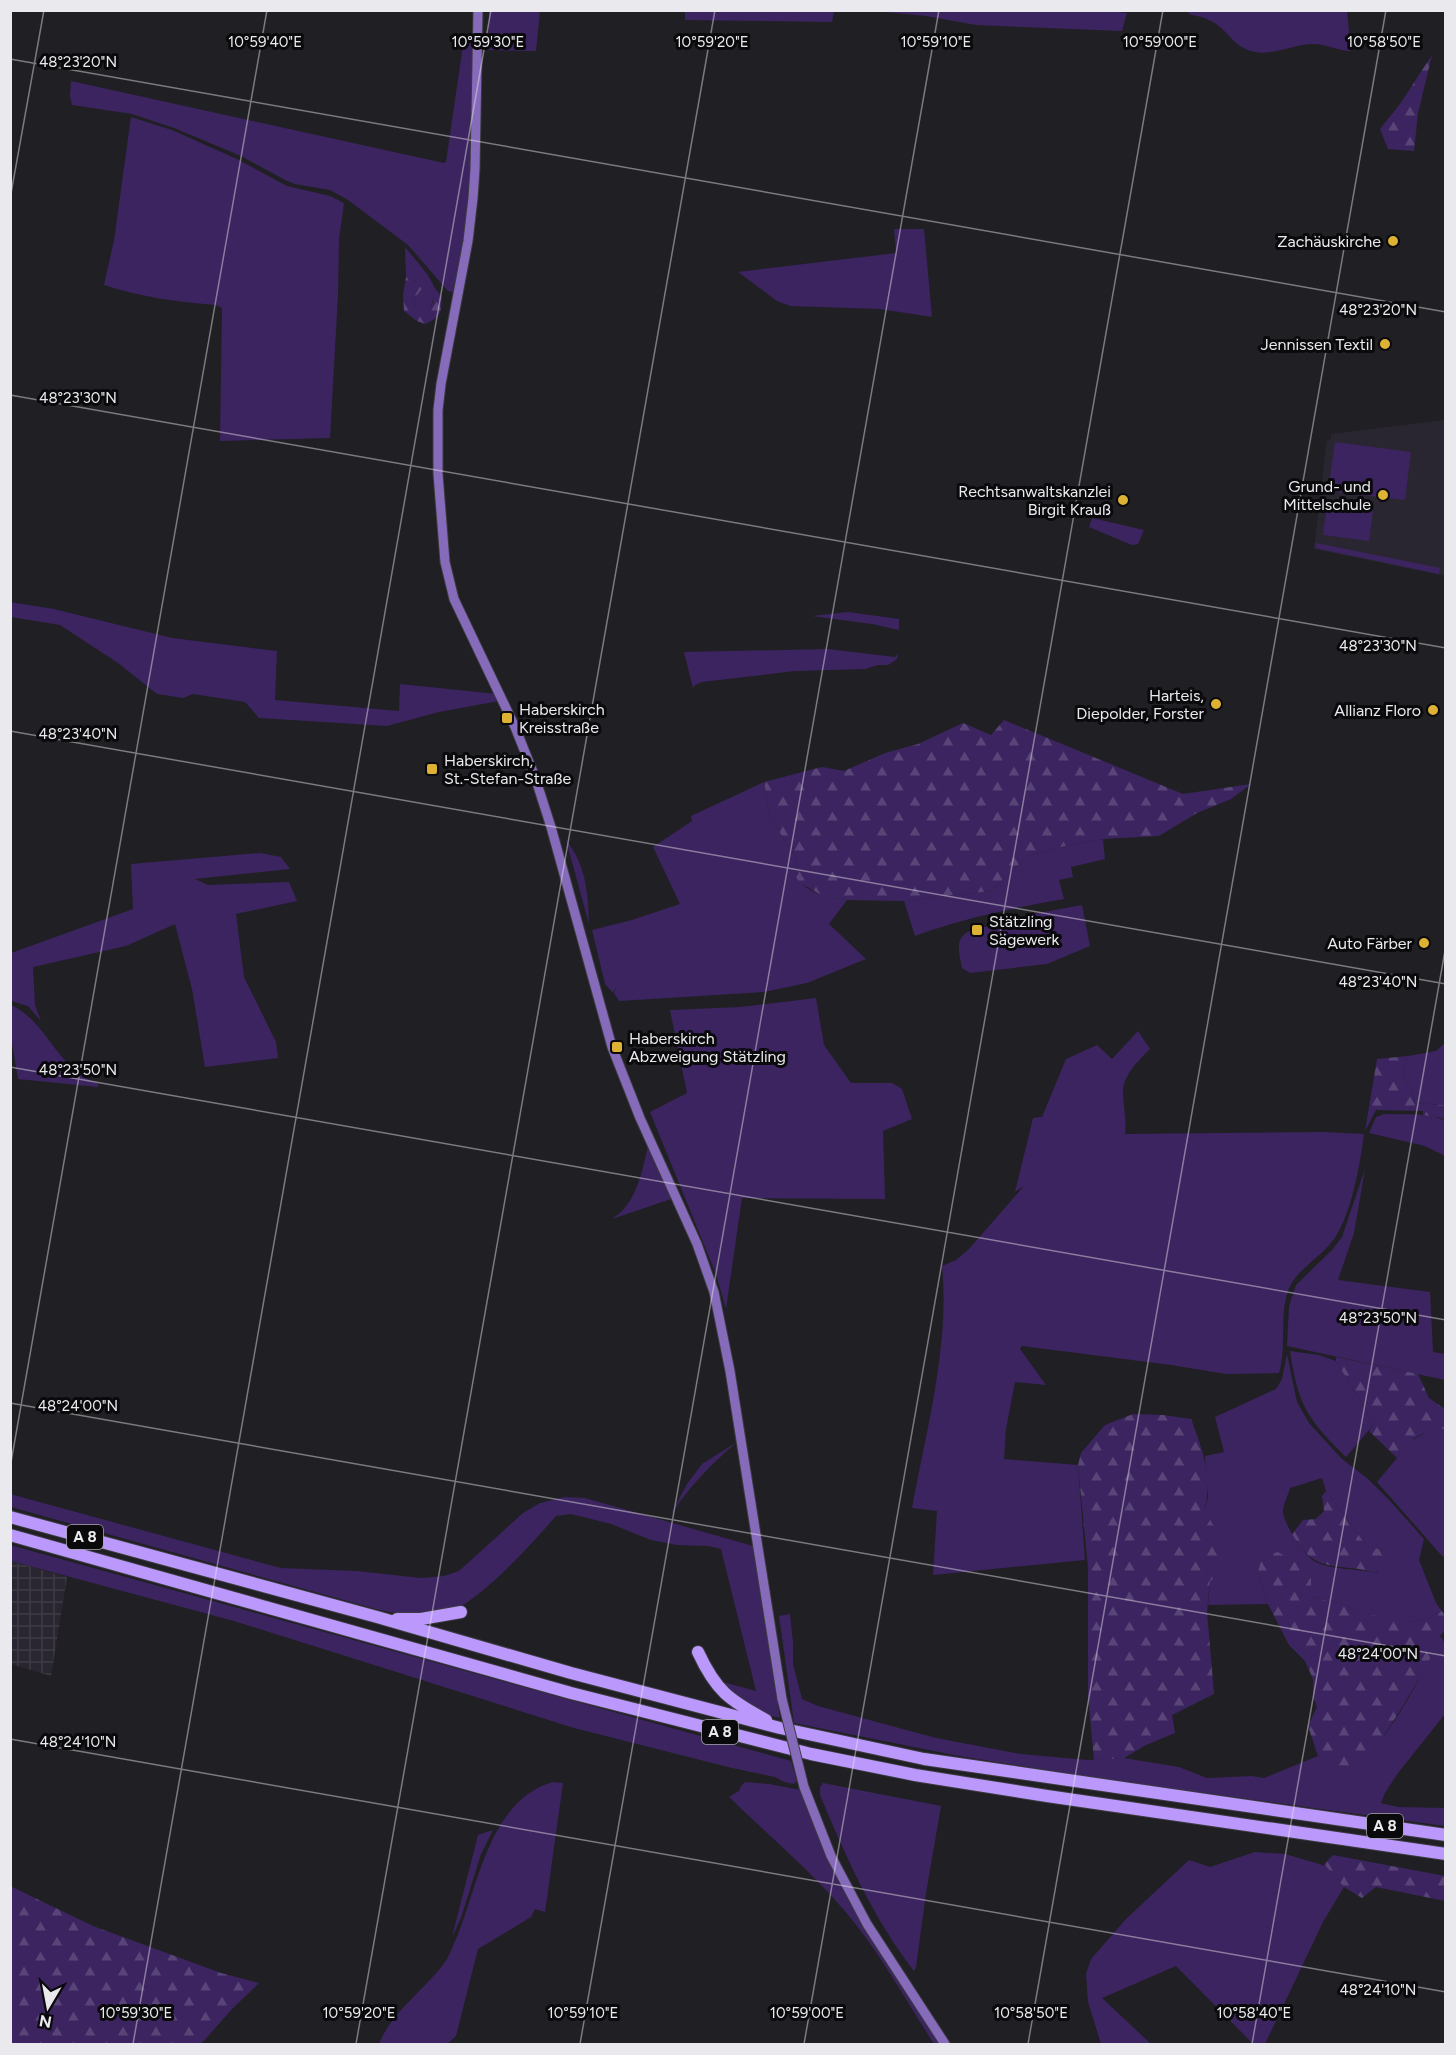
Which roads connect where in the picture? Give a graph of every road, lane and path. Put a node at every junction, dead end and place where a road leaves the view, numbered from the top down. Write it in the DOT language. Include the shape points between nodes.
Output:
graph roads {
  1 [pos="478,10"];
  2 [pos="10,1517"];
  3 [pos="10,1535"];
  4 [pos="461,1612"];
  5 [pos="377,1617"];
  6 [pos="698,1652"];
  7 [pos="780,1728"];
  8 [pos="1446,1835"];
  9 [pos="1446,1854"];
  10 [pos="945,2044"];
  1 -- 10 [label="main road, bridge" via="476,169 468,241 438,410 445,561 454,599 495,681 535,777 612,1047 698,1244 714,1292 734,1393 782,1699 804,1787 831,1856 867,1924"];
  2 -- 5 [label="highway, A 8"];
  3 -- 9 [label="highway, A 8" via="571,1693 811,1754 1047,1796"];
  4 -- 5 [label="highway" via="421,1619"];
  5 -- 7 [label="highway, A 8"];
  6 -- 7 [label="highway" via="715,1685 725,1695"];
  7 -- 8 [label="highway, A 8" via="924,1760"];
}
